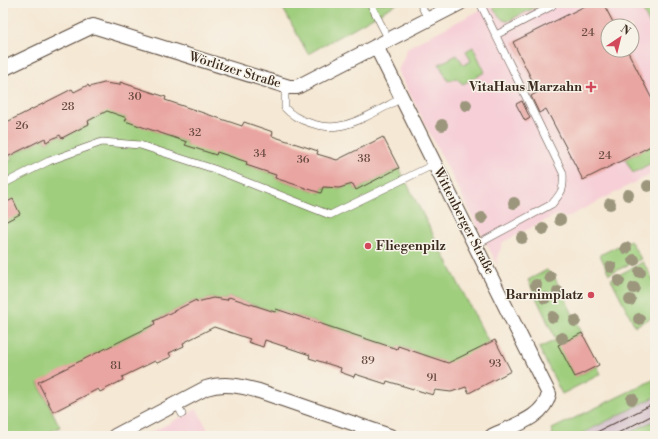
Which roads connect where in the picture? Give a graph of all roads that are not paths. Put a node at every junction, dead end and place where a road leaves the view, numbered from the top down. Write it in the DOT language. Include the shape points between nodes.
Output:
graph roads {
  1 [pos="370,3"];
  2 [pos="420,3"];
  3 [pos="460,3"];
  4 [pos="480,3"];
  5 [pos="553,3"];
  6 [pos="428,19"];
  7 [pos="496,35"];
  8 [pos="389,40"];
  9 [pos="376,46"];
  10 [pos="3,69"];
  11 [pos="285,86"];
  12 [pos="402,98"];
  13 [pos="435,164"];
  14 [pos="3,184"];
  15 [pos="476,245"];
  16 [pos="115,436"];
  17 [pos="390,436"];
  18 [pos="492,436"];
  1 -- 8 [label="lane"];
  2 -- 6 [label="lane"];
  3 -- 6 [label="street, Wörlitzer Straße"];
  4 -- 7 [label="lane"];
  5 -- 7 [label="lane" via="552,6"];
  6 -- 8 [label="street, Wörlitzer Straße"];
  7 -- 15 [label="lane" via="563,173 564,187 552,204"];
  8 -- 9 [label="street, Wörlitzer Straße"];
  9 -- 11 [label="street, Wörlitzer Straße" via="297,87"];
  9 -- 12 [label="street, Wittenberger Straße"];
  10 -- 11 [label="street, Wörlitzer Straße" via="93,26"];
  11 -- 12 [label="lane" via="285,108 292,116 307,123 339,127"];
  12 -- 13 [label="street, Wittenberger Straße"];
  13 -- 14 [label="lane" via="330,215 214,169 140,145 102,142 49,161"];
  13 -- 15 [label="street, Wittenberger Straße"];
  15 -- 18 [label="street, Wittenberger Straße" via="549,394 547,402 536,414"];
  16 -- 17 [label="street" via="179,409 214,386 242,386"];
}
